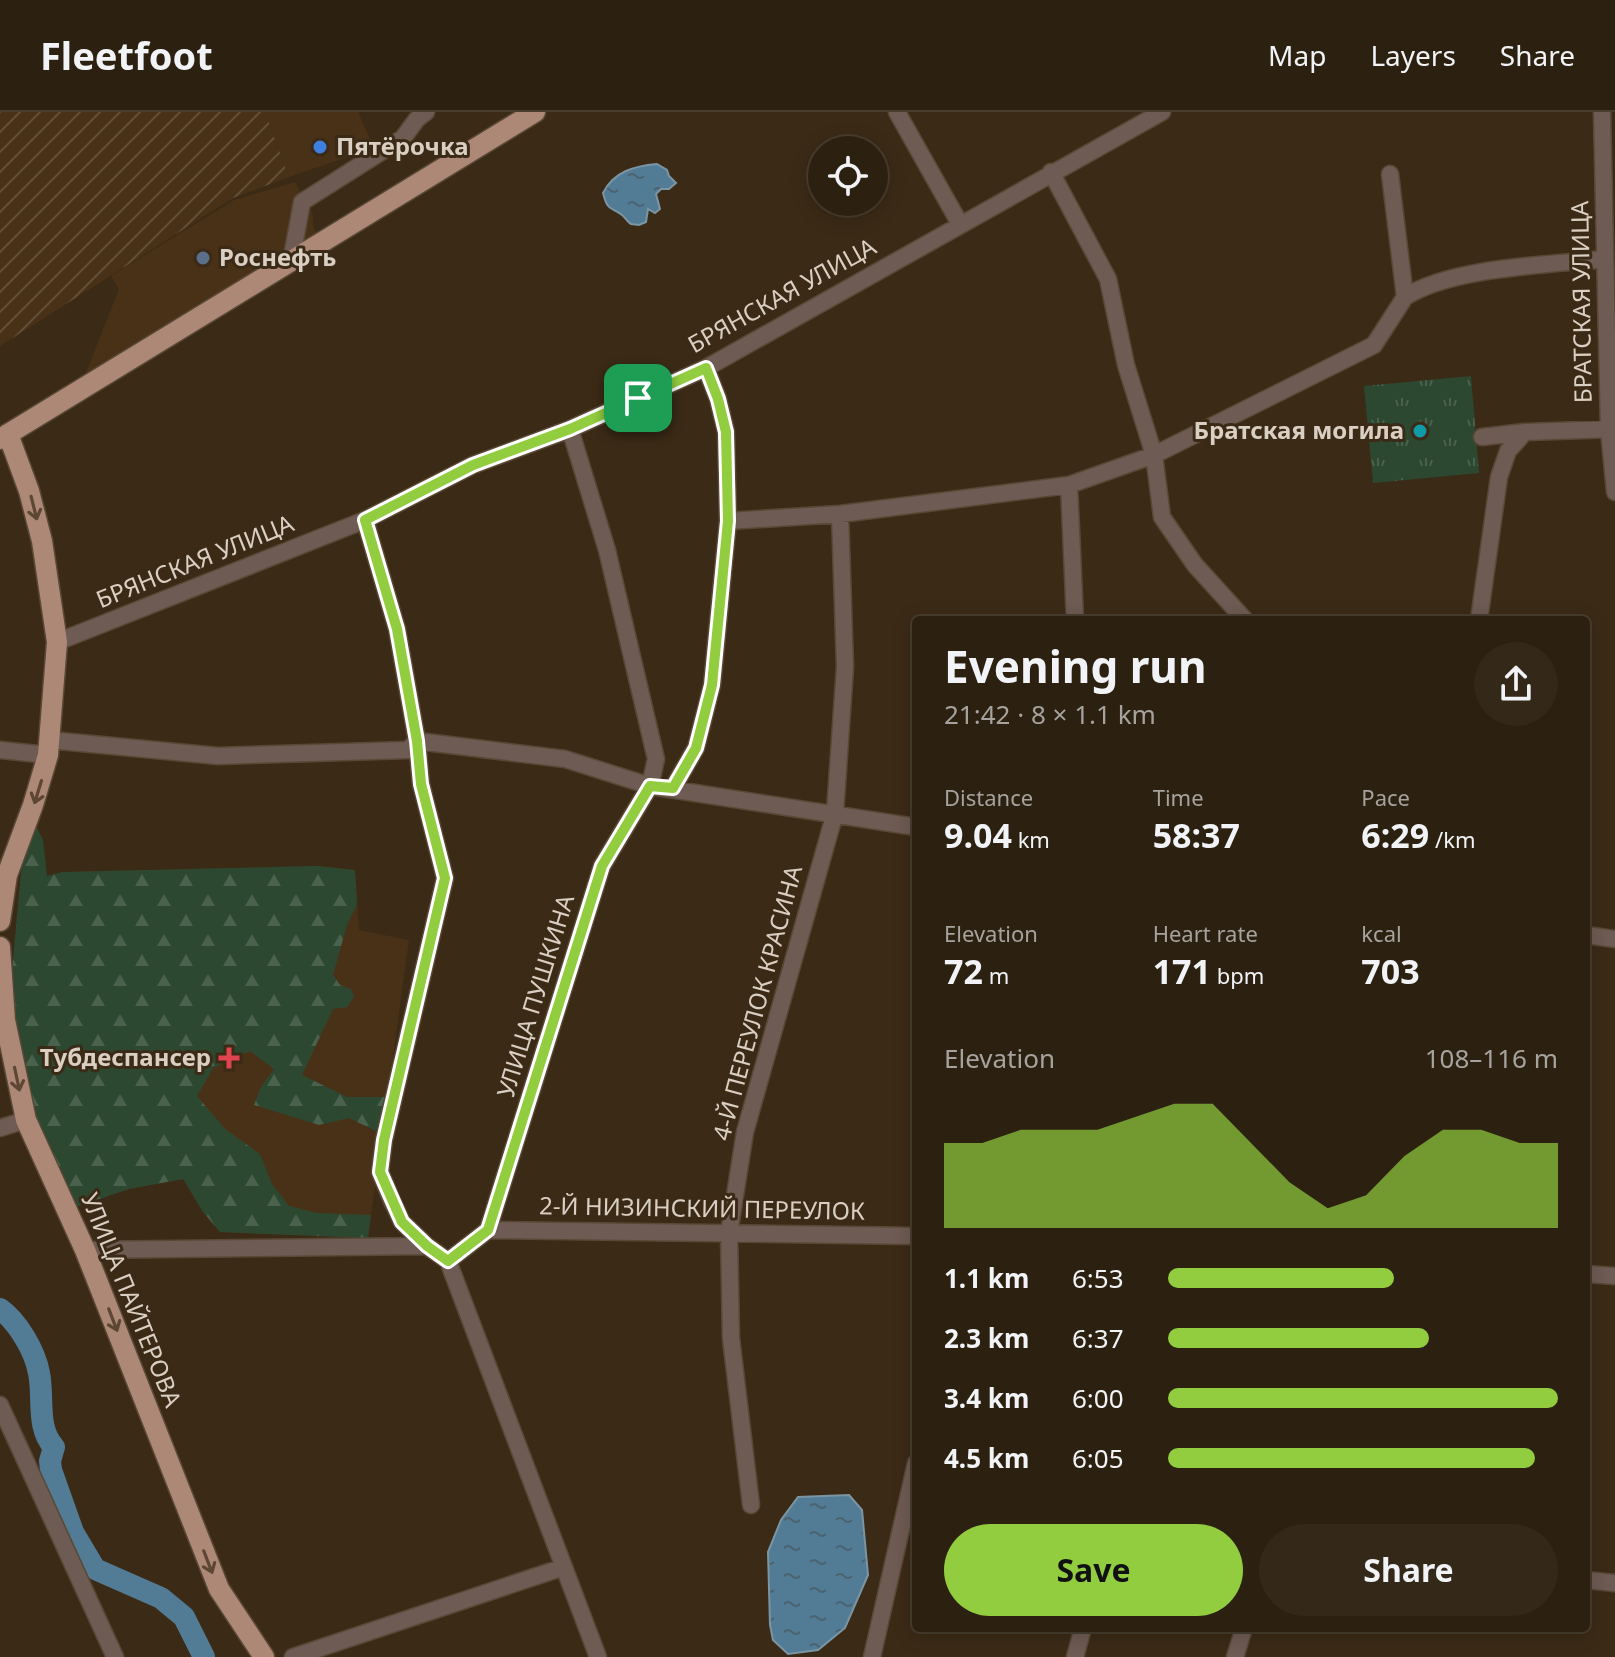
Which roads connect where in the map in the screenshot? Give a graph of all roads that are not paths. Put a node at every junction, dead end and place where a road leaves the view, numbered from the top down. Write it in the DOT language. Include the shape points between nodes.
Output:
graph roads {
  1 [pos="426,112"];
  2 [pos="535,112"];
  3 [pos="897,112"];
  4 [pos="1162,112"];
  5 [pos="1602,112"];
  6 [pos="1051,172"];
  7 [pos="1390,174"];
  8 [pos="960,224"];
  9 [pos="1608,255"];
  10 [pos="291,262"];
  11 [pos="1405,297"];
  12 [pos="706,368"];
  13 [pos="570,429"];
  14 [pos="1612,430"];
  15 [pos="1525,432"];
  16 [pos="4,437"];
  17 [pos="1482,437"];
  18 [pos="1154,455"];
  19 [pos="1069,485"];
  20 [pos="1615,492"];
  21 [pos="840,514"];
  22 [pos="365,520"];
  23 [pos="728,521"];
  24 [pos="1075,616"];
  25 [pos="1241,616"];
  26 [pos="1480,616"];
  27 [pos="57,642"];
  28 [pos="417,741"];
  29 [pos="49,748"];
  30 [pos="0,750"];
  31 [pos="650,786"];
  32 [pos="673,788"];
  33 [pos="835,813"];
  34 [pos="912,826"];
  35 [pos="3,874"];
  36 [pos="0,921"];
  37 [pos="1590,936"];
  38 [pos="1615,939"];
  39 [pos="0,947"];
  40 [pos="2,1020"];
  41 [pos="26,1120"];
  42 [pos="0,1128"];
  43 [pos="488,1230"];
  44 [pos="729,1233"];
  45 [pos="912,1236"];
  46 [pos="427,1246"];
  47 [pos="85,1250"];
  48 [pos="448,1261"];
  49 [pos="1590,1274"];
  50 [pos="1615,1276"];
  51 [pos="0,1405"];
  52 [pos="912,1481"];
  53 [pos="751,1505"];
  54 [pos="564,1567"];
  55 [pos="1590,1580"];
  56 [pos="1615,1583"];
  57 [pos="1082,1632"];
  58 [pos="1243,1632"];
  59 [pos="115,1657"];
  60 [pos="264,1657"];
  61 [pos="293,1657"];
  62 [pos="598,1657"];
  63 [pos="872,1657"];
  64 [pos="1075,1657"];
  65 [pos="1235,1657"];
  1 -- 10 [label="street" via="403,138 302,202"];
  2 -- 10 [label="main road"];
  3 -- 8 [label="street"];
  4 -- 6 [label="street, БРЯНСКАЯ УЛИЦА"];
  5 -- 9 [label="street, БРАТСКАЯ УЛИЦА"];
  6 -- 8 [label="street, БРЯНСКАЯ УЛИЦА"];
  6 -- 18 [label="street" via="1108,279 1126,365"];
  7 -- 11 [label="street"];
  8 -- 12 [label="street, БРЯНСКАЯ УЛИЦА"];
  9 -- 11 [label="street" via="1461,276"];
  9 -- 14 [label="street, БРАТСКАЯ УЛИЦА"];
  10 -- 16 [label="main road"];
  11 -- 18 [label="street" via="1374,345"];
  12 -- 13 [label="street, БРЯНСКАЯ УЛИЦА"];
  12 -- 23 [label="street" via="726,432"];
  13 -- 22 [label="street, БРЯНСКАЯ УЛИЦА" via="473,465"];
  13 -- 31 [label="street" via="637,668 656,759"];
  14 -- 15 [label="street"];
  14 -- 20 [label="street, БРАТСКАЯ УЛИЦА"];
  15 -- 17 [label="street"];
  15 -- 26 [label="street" via="1508,451 1499,477"];
  16 -- 27 [label="main road, one-way" via="29,491 42,541"];
  18 -- 19 [label="street"];
  18 -- 25 [label="street" via="1162,517 1195,565"];
  19 -- 21 [label="street"];
  19 -- 24 [label="street"];
  21 -- 23 [label="street"];
  21 -- 33 [label="street, 4-Й ПЕРЕУЛОК КРАСИНА" via="845,667"];
  22 -- 27 [label="street, БРЯНСКАЯ УЛИЦА"];
  22 -- 28 [label="street" via="397,629"];
  23 -- 32 [label="street" via="712,685 696,748"];
  27 -- 29 [label="main road"];
  28 -- 29 [label="street" via="408,750 218,756"];
  28 -- 31 [label="street" via="565,759"];
  28 -- 46 [label="street" via="421,784 445,878 380,1172 402,1222"];
  29 -- 30 [label="street"];
  29 -- 35 [label="main road, one-way" via="33,805"];
  31 -- 32 [label="street"];
  31 -- 43 [label="street, УЛИЦА ПУШКИНА" via="602,866"];
  32 -- 33 [label="street"];
  33 -- 34 [label="street"];
  33 -- 44 [label="street, 4-Й ПЕРЕУЛОК КРАСИНА" via="745,1132"];
  35 -- 36 [label="main road"];
  37 -- 38 [label="street"];
  39 -- 40 [label="main road, УЛИЦА ПАЙТЕРОВА"];
  40 -- 41 [label="main road, УЛИЦА ПАЙТЕРОВА, one-way"];
  41 -- 42 [label="street"];
  41 -- 47 [label="main road, УЛИЦА ПАЙТЕРОВА"];
  43 -- 44 [label="street, 2-Й НИЗИНСКИЙ ПЕРЕУЛОК"];
  43 -- 48 [label="street"];
  44 -- 45 [label="street, 2-Й НИЗИНСКИЙ ПЕРЕУЛОК"];
  44 -- 53 [label="street, 4-Й ПЕРЕУЛОК КРАСИНА" via="731,1338"];
  46 -- 47 [label="street"];
  46 -- 48 [label="street"];
  47 -- 60 [label="main road, УЛИЦА ПАЙТЕРОВА, one-way" via="219,1589"];
  48 -- 54 [label="street"];
  49 -- 50 [label="street"];
  51 -- 59 [label="street"];
  52 -- 63 [label="street"];
  54 -- 61 [label="street"];
  54 -- 62 [label="street"];
  55 -- 56 [label="street"];
  57 -- 64 [label="street"];
  58 -- 65 [label="street"];
}
